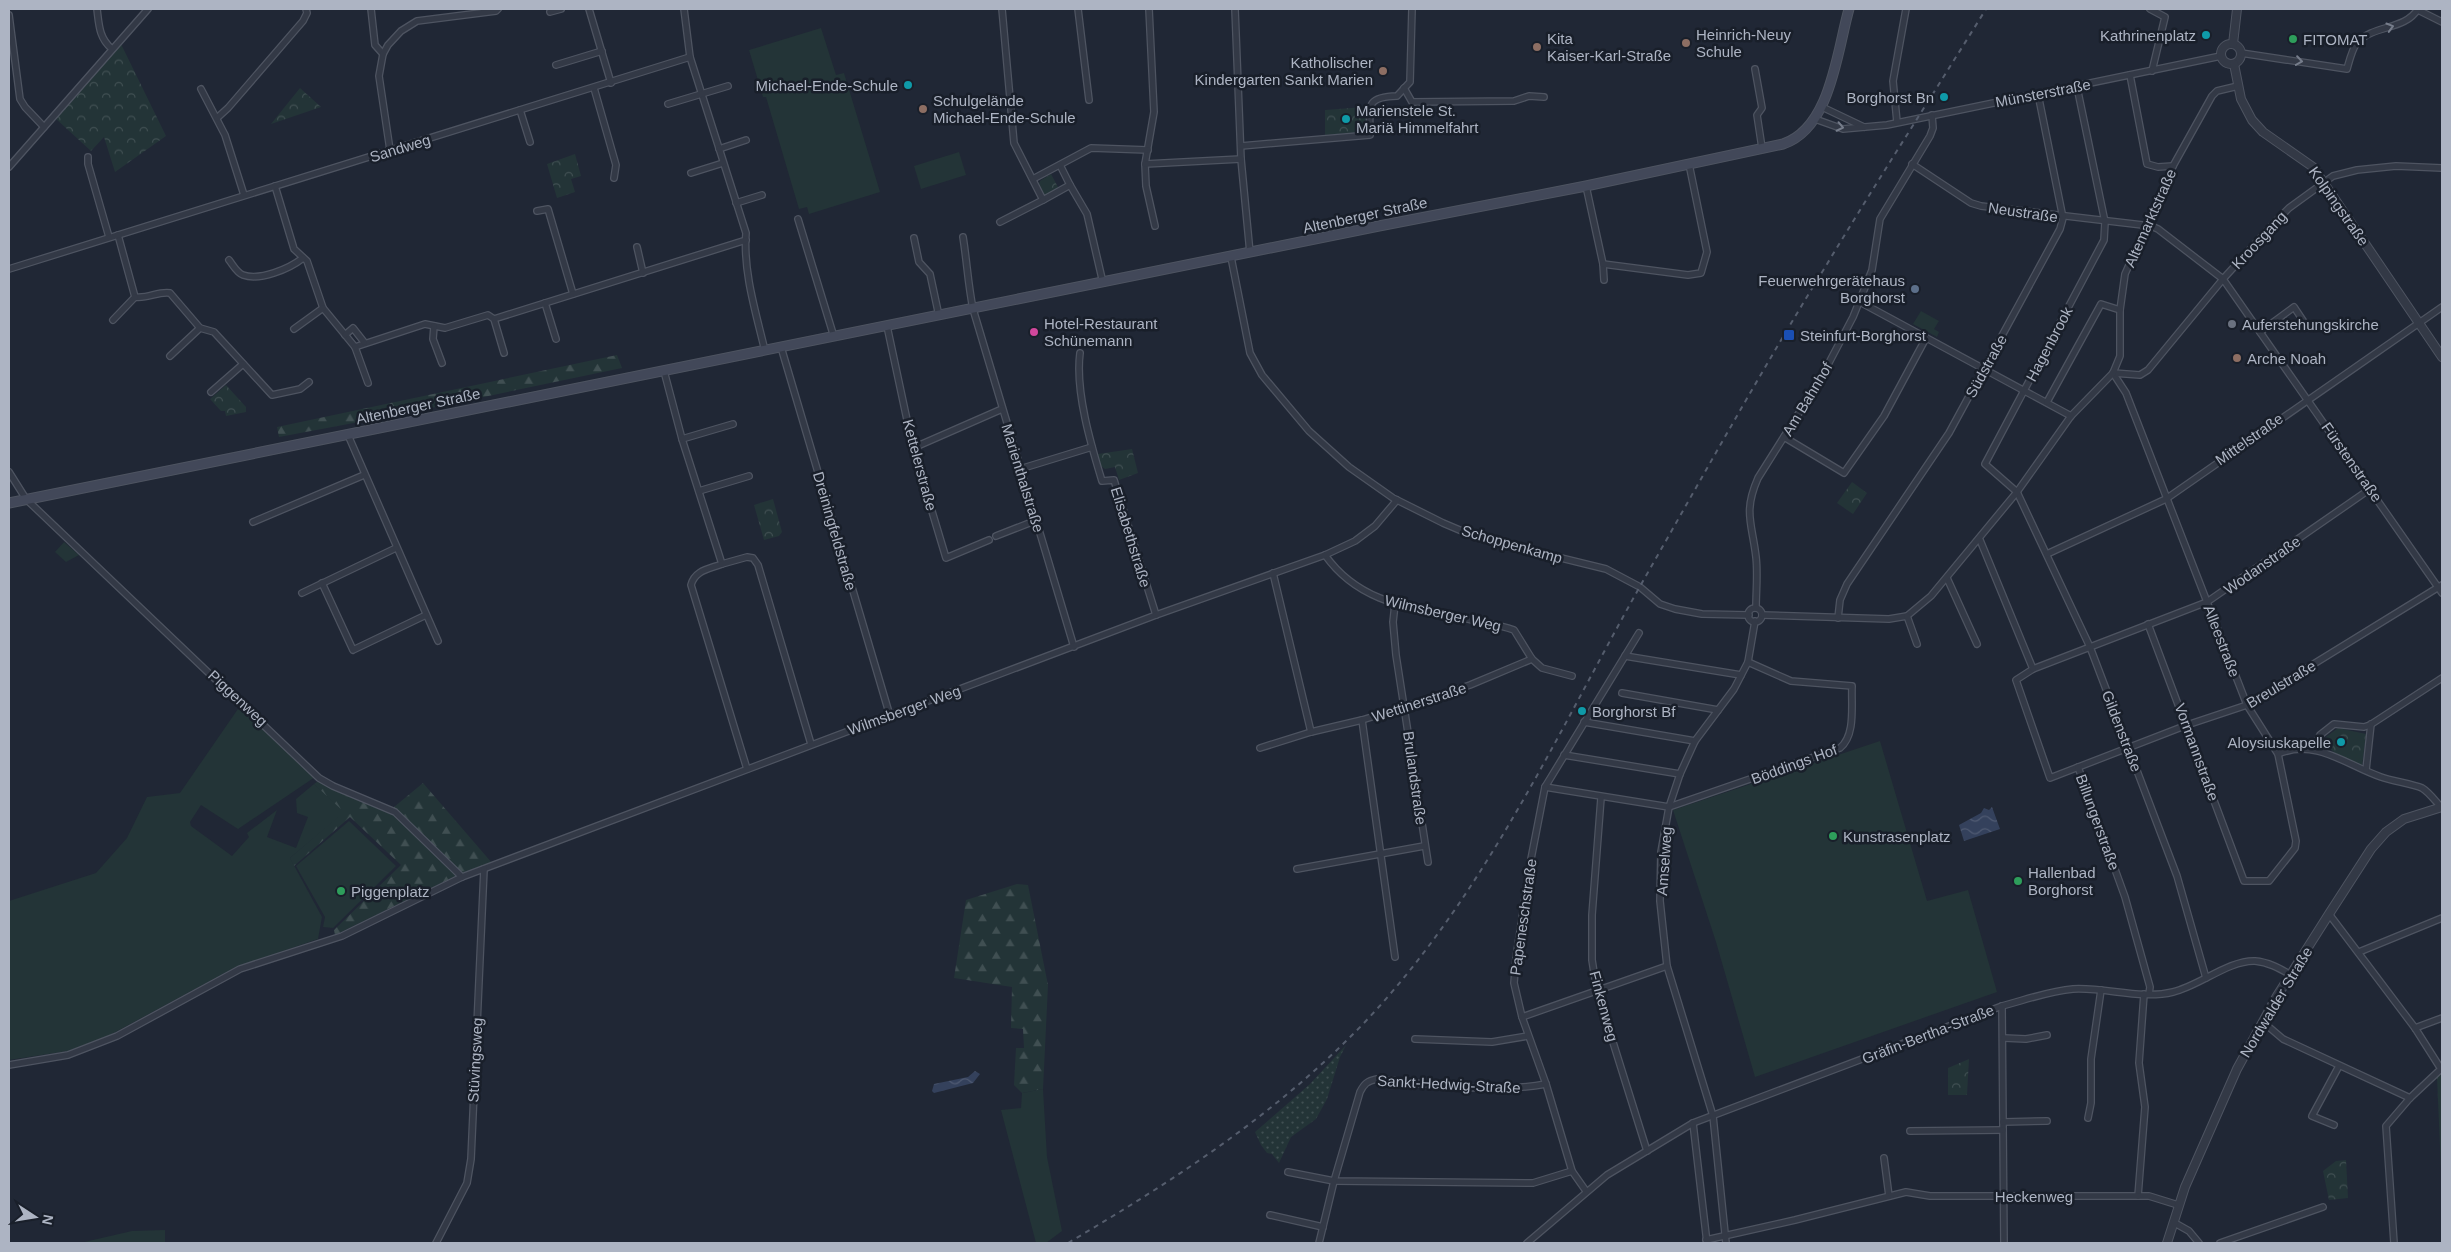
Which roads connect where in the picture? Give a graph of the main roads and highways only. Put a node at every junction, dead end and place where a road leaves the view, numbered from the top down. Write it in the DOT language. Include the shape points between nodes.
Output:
graph roads {
  1 [pos="1849,9"];
  2 [pos="9,503"];
  1 -- 2 [label="main road, Altenberger Straße" via="1822,107 1804,132 1790,142 1586,186"];
}
